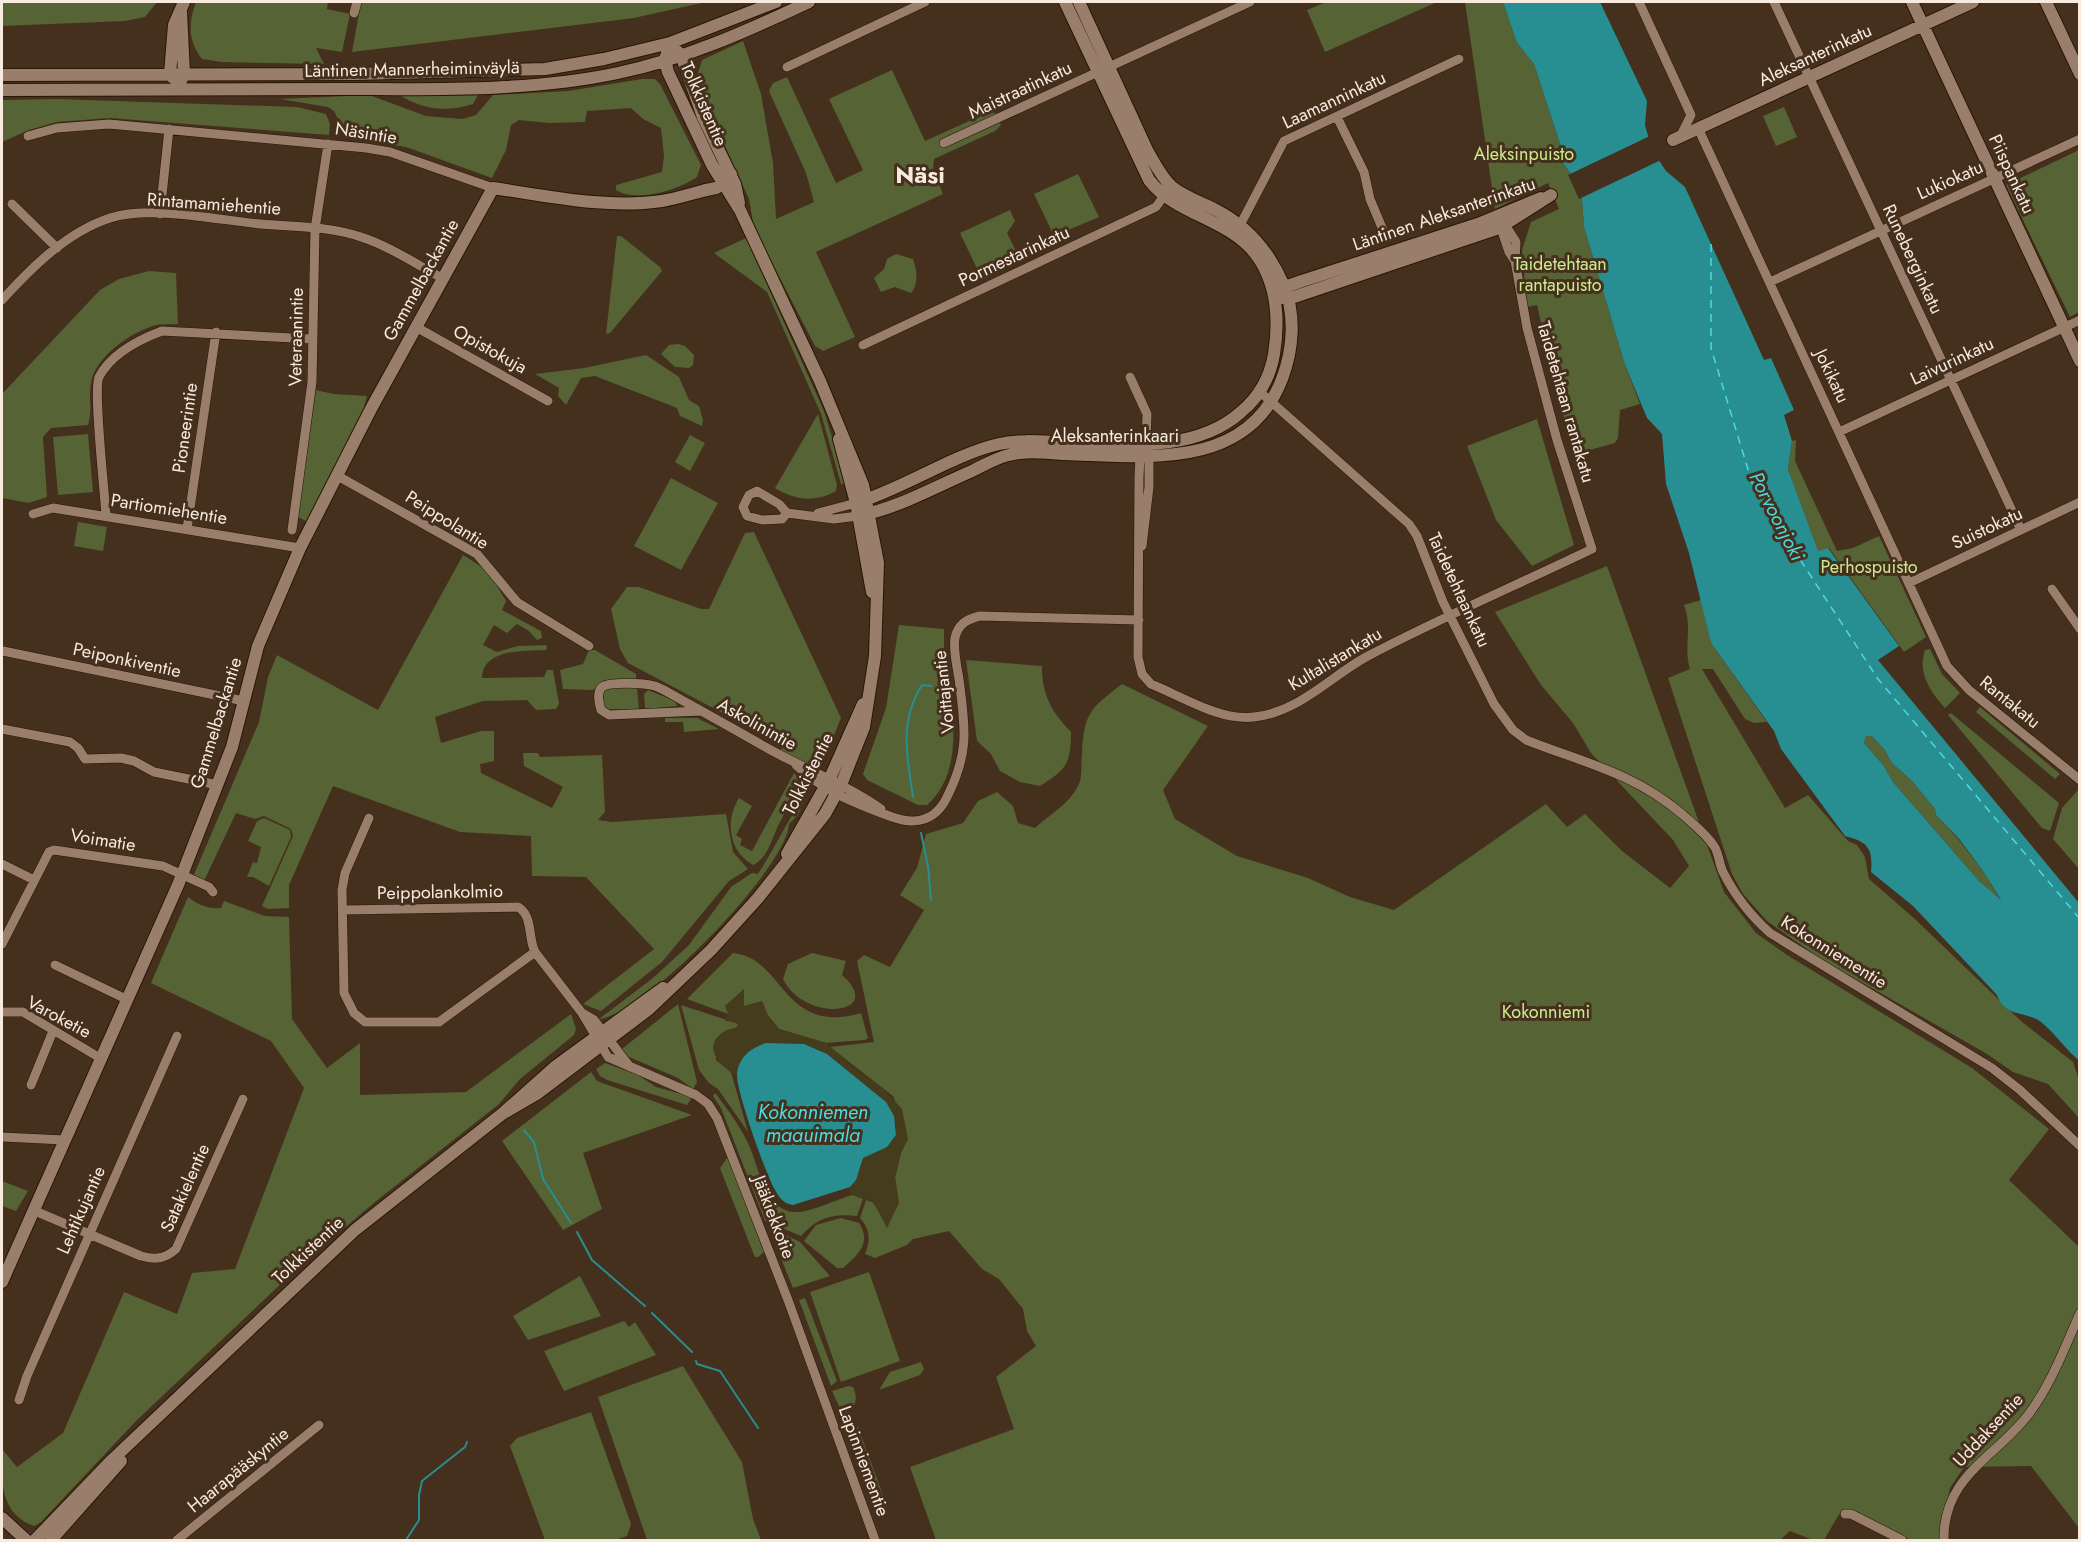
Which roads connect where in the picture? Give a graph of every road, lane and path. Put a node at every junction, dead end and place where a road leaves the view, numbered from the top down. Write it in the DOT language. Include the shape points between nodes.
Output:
graph roads {
  1 [pos="357,2"];
  2 [pos="776,2"];
  3 [pos="809,2"];
  4 [pos="925,2"];
  5 [pos="1065,2"];
  6 [pos="1079,2"];
  7 [pos="1250,2"];
  8 [pos="1639,2"];
  9 [pos="1774,2"];
  10 [pos="1912,2"];
  11 [pos="1972,2"];
  12 [pos="2046,2"];
  13 [pos="183,5"];
  14 [pos="354,14"];
  15 [pos="1922,25"];
  16 [pos="670,43"];
  17 [pos="681,55"];
  18 [pos="1459,59"];
  19 [pos="665,60"];
  20 [pos="787,67"];
  21 [pos="1104,70"];
  22 [pos="170,74"];
  23 [pos="184,74"];
  24 [pos="2079,74"];
  25 [pos="2,75"];
  26 [pos="1810,77"];
  27 [pos="2,90"];
  28 [pos="178,90"];
  29 [pos="1337,117"];
  30 [pos="170,129"];
  31 [pos="1698,129"];
  32 [pos="28,136"];
  33 [pos="1676,138"];
  34 [pos="2079,139"];
  35 [pos="944,143"];
  36 [pos="328,144"];
  37 [pos="724,178"];
  38 [pos="1994,178"];
  39 [pos="493,188"];
  40 [pos="1167,191"];
  41 [pos="12,204"];
  42 [pos="160,214"];
  43 [pos="1501,223"];
  44 [pos="315,229"];
  45 [pos="1238,229"];
  46 [pos="1383,230"];
  47 [pos="1881,230"];
  48 [pos="57,248"];
  49 [pos="442,278"];
  50 [pos="1770,282"];
  51 [pos="1286,293"];
  52 [pos="1275,297"];
  53 [pos="2,300"];
  54 [pos="2079,320"];
  55 [pos="416,327"];
  56 [pos="2064,327"];
  57 [pos="216,332"];
  58 [pos="312,339"];
  59 [pos="863,345"];
  60 [pos="2079,361"];
  61 [pos="1130,377"];
  62 [pos="1952,380"];
  63 [pos="1260,392"];
  64 [pos="548,400"];
  65 [pos="1270,401"];
  66 [pos="1839,432"];
  67 [pos="1146,443"];
  68 [pos="1145,456"];
  69 [pos="336,475"];
  70 [pos="2079,502"];
  71 [pos="863,508"];
  72 [pos="787,513"];
  73 [pos="33,514"];
  74 [pos="106,516"];
  75 [pos="187,529"];
  76 [pos="292,530"];
  77 [pos="2021,530"];
  78 [pos="300,548"];
  79 [pos="1593,549"];
  80 [pos="1909,583"];
  81 [pos="2052,589"];
  82 [pos="1449,615"];
  83 [pos="1138,620"];
  84 [pos="2079,629"];
  85 [pos="1934,638"];
  86 [pos="589,646"];
  87 [pos="3,651"];
  88 [pos="867,698"];
  89 [pos="244,701"];
  90 [pos="701,711"];
  91 [pos="1503,719"];
  92 [pos="2,729"];
  93 [pos="2079,780"];
  94 [pos="827,783"];
  95 [pos="218,785"];
  96 [pos="839,789"];
  97 [pos="369,818"];
  98 [pos="2,864"];
  99 [pos="780,866"];
  100 [pos="182,874"];
  101 [pos="34,880"];
  102 [pos="213,892"];
  103 [pos="343,909"];
  104 [pos="2,944"];
  105 [pos="535,952"];
  106 [pos="56,965"];
  107 [pos="126,999"];
  108 [pos="2,1012"];
  109 [pos="53,1031"];
  110 [pos="177,1036"];
  111 [pos="602,1038"];
  112 [pos="100,1058"];
  113 [pos="31,1085"];
  114 [pos="243,1099"];
  115 [pos="2,1137"];
  116 [pos="64,1140"];
  117 [pos="2079,1146"];
  118 [pos="35,1211"];
  119 [pos="89,1234"];
  120 [pos="2,1282"];
  121 [pos="2079,1313"];
  122 [pos="822,1392"];
  123 [pos="19,1400"];
  124 [pos="149,1425"];
  125 [pos="319,1425"];
  126 [pos="1845,1514"];
  127 [pos="2,1520"];
  128 [pos="14,1540"];
  129 [pos="26,1540"];
  130 [pos="35,1540"];
  131 [pos="51,1540"];
  132 [pos="177,1540"];
  133 [pos="875,1540"];
  134 [pos="1902,1540"];
  135 [pos="1944,1540"];
  1 -- 14 [label="street"];
  2 -- 16 [label="street, Läntinen Mannerheiminväylä"];
  3 -- 17 [label="street, Läntinen Mannerheiminväylä" via="726,40"];
  4 -- 20 [label="street"];
  5 -- 21 [label="street"];
  6 -- 21 [label="street"];
  7 -- 21 [label="street, Maistraatinkatu"];
  8 -- 33 [label="street" via="1687,103 1690,118"];
  9 -- 26 [label="street, Runeberginkatu"];
  10 -- 15 [label="street, Piispankatu"];
  11 -- 15 [label="street, Aleksanterinkatu"];
  12 -- 24 [label="street"];
  13 -- 22 [label="street" via="174,25"];
  13 -- 23 [label="street"];
  15 -- 26 [label="street, Aleksanterinkatu"];
  15 -- 38 [label="street, Piispankatu"];
  16 -- 17 [label="street, Tolkkistentie"];
  16 -- 19 [label="street, Tolkkistentie"];
  16 -- 23 [label="street, Läntinen Mannerheiminväylä" via="544,69"];
  17 -- 19 [label="street, Läntinen Mannerheiminväylä"];
  17 -- 37 [label="street, Tolkkistentie"];
  18 -- 29 [label="street, Laamanninkatu"];
  19 -- 28 [label="street, Läntinen Mannerheiminväylä" via="619,73 537,85"];
  19 -- 37 [label="street, Tolkkistentie" via="687,115"];
  21 -- 35 [label="street, Maistraatinkatu"];
  21 -- 40 [label="street"];
  22 -- 23 [label="street, Läntinen Mannerheiminväylä"];
  22 -- 25 [label="street, Läntinen Mannerheiminväylä"];
  22 -- 28 [label="street"];
  23 -- 28 [label="street"];
  26 -- 31 [label="street, Aleksanterinkatu"];
  26 -- 47 [label="street, Runeberginkatu"];
  27 -- 28 [label="street, Läntinen Mannerheiminväylä"];
  29 -- 45 [label="street, Laamanninkatu" via="1289,138 1279,147"];
  29 -- 46 [label="street" via="1364,172"];
  30 -- 32 [label="street, Näsintie" via="109,124 73,126"];
  30 -- 36 [label="street, Näsintie"];
  30 -- 42 [label="street"];
  31 -- 33 [label="street, Aleksanterinkatu"];
  31 -- 50 [label="street, Jokikatu"];
  34 -- 38 [label="street, Lukiokatu"];
  36 -- 39 [label="street, Näsintie" via="390,152"];
  36 -- 44 [label="street, Veteraanintie"];
  37 -- 39 [label="street, Näsintie" via="663,201 639,203"];
  37 -- 71 [label="street, Tolkkistentie" via="833,414"];
  38 -- 47 [label="street, Lukiokatu"];
  38 -- 56 [label="street, Piispankatu"];
  39 -- 49 [label="street, Gammelbackantie"];
  40 -- 45 [label="street, Aleksanterinkaari"];
  40 -- 59 [label="street, Pormestarinkatu" via="1156,207"];
  41 -- 48 [label="street"];
  42 -- 44 [label="street, Rintamamiehentie"];
  42 -- 48 [label="street, Rintamamiehentie" via="109,219"];
  43 -- 51 [label="street, Läntinen Aleksanterinkatu"];
  43 -- 79 [label="street, Taidetehtaan rantakatu" via="1515,261 1527,328 1554,430"];
  44 -- 49 [label="street, Rintamamiehentie" via="362,237"];
  44 -- 58 [label="street, Veteraanintie"];
  45 -- 51 [label="street, Aleksanterinkaari" via="1261,245"];
  45 -- 52 [label="street, Aleksanterinkaari" via="1261,261"];
  47 -- 50 [label="street, Lukiokatu"];
  47 -- 62 [label="street, Runeberginkatu"];
  48 -- 53 [label="street, Rintamamiehentie"];
  49 -- 55 [label="street, Gammelbackantie"];
  50 -- 66 [label="street, Jokikatu"];
  51 -- 52 [label="street, Läntinen Aleksanterinkatu"];
  51 -- 65 [label="street, Aleksanterinkaari" via="1291,345 1280,384"];
  52 -- 63 [label="street, Aleksanterinkaari" via="1275,348"];
  54 -- 56 [label="street, Laivurinkatu"];
  55 -- 64 [label="street, Opistokuja"];
  55 -- 69 [label="street, Gammelbackantie"];
  56 -- 60 [label="street, Piispankatu"];
  56 -- 62 [label="street, Laivurinkatu"];
  57 -- 58 [label="street"];
  57 -- 74 [label="street" via="162,331 143,338 119,355 99,378 96,385"];
  57 -- 75 [label="street, Pioneerintie"];
  58 -- 76 [label="street, Veteraanintie" via="312,382"];
  61 -- 67 [label="street" via="1147,414"];
  62 -- 66 [label="street, Laivurinkatu"];
  62 -- 77 [label="street, Runeberginkatu"];
  63 -- 65 [label="street, Taidetehtaankatu"];
  63 -- 67 [label="street, Aleksanterinkaari" via="1236,416 1208,434 1188,440"];
  65 -- 68 [label="street, Aleksanterinkaari" via="1246,427 1211,448 1192,454"];
  65 -- 82 [label="street, Taidetehtaankatu" via="1409,524"];
  66 -- 80 [label="street, Jokikatu"];
  67 -- 68 [label="street"];
  67 -- 71 [label="street, Aleksanterinkaari" via="998,444"];
  68 -- 71 [label="street, Aleksanterinkaari" via="1010,455"];
  68 -- 83 [label="street, Kultalistankatu" via="1137,527"];
  69 -- 78 [label="street, Gammelbackantie"];
  69 -- 86 [label="street, Peippolantie" via="477,555 517,602"];
  70 -- 77 [label="street, Suistokatu"];
  71 -- 72 [label="street" via="807,515"];
  71 -- 88 [label="street, Tolkkistentie" via="878,563 875,656"];
  72 -- 72 [label="street" via="757,491 749,495 743,507 747,516 754,518 776,520"];
  73 -- 74 [label="street, Partiomiehentie" via="53,508"];
  74 -- 75 [label="street, Partiomiehentie"];
  75 -- 78 [label="street, Partiomiehentie"];
  77 -- 80 [label="street, Suistokatu"];
  78 -- 89 [label="street, Gammelbackantie" via="258,646"];
  79 -- 82 [label="street, Kultalistankatu"];
  80 -- 85 [label="street, Jokikatu"];
  81 -- 84 [label="street"];
  82 -- 83 [label="street, Kultalistankatu" via="1363,659 1281,710 1242,717 1228,716 1146,679 1139,666"];
  82 -- 91 [label="street, Taidetehtaankatu"];
  83 -- 96 [label="street, Voittajantie" via="980,616 964,622 959,626 955,646 966,746 943,807 933,816 909,821 893,817"];
  85 -- 93 [label="street, Rantakatu" via="1959,682"];
  87 -- 89 [label="street, Peiponkiventie"];
  88 -- 94 [label="street, Tolkkistentie"];
  88 -- 96 [label="street, Tolkkistentie" via="864,727"];
  89 -- 95 [label="street, Gammelbackantie"];
  90 -- 90 [label="street, Askolinintie" via="648,685 605,685 599,691 601,710 609,715"];
  90 -- 94 [label="street, Askolinintie"];
  91 -- 117 [label="street, Kokonniementie" via="1526,740 1623,775 1663,798 1716,847 1731,887 1770,933 1992,1068"];
  92 -- 95 [label="street" via="70,742 85,759 121,758 154,772"];
  94 -- 96 [label="street, Voittajantie"];
  94 -- 99 [label="street, Tolkkistentie"];
  95 -- 100 [label="street, Gammelbackantie"];
  96 -- 99 [label="street, Tolkkistentie" via="806,840"];
  97 -- 103 [label="street" via="343,880"];
  98 -- 101 [label="street"];
  99 -- 111 [label="street, Tolkkistentie" via="758,898 711,950 684,975 644,1000"];
  100 -- 101 [label="street, Voimatie" via="163,866 54,850 49,852"];
  100 -- 102 [label="street"];
  100 -- 107 [label="street, Gammelbackantie"];
  101 -- 104 [label="street, Voimatie"];
  103 -- 105 [label="street, Peippolankolmio" via="518,907 527,918 530,944"];
  103 -- 105 [label="street" via="344,997 365,1022 443,1020"];
  105 -- 111 [label="street, Peippolankolmio" via="582,1013 591,1018"];
  106 -- 107 [label="street"];
  107 -- 112 [label="street, Gammelbackantie"];
  108 -- 109 [label="street, Varoketie" via="23,1012"];
  109 -- 112 [label="street, Varoketie"];
  109 -- 113 [label="street"];
  110 -- 119 [label="street, Lehtikujantie"];
  111 -- 122 [label="street, Jääkiekkotie" via="608,1057 696,1095 717,1118"];
  111 -- 124 [label="street, Tolkkistentie" via="538,1093 502,1114 356,1230"];
  112 -- 116 [label="street, Gammelbackantie"];
  114 -- 119 [label="street, Satakielentie" via="170,1255 141,1257"];
  115 -- 116 [label="street"];
  116 -- 118 [label="street, Gammelbackantie"];
  118 -- 119 [label="street, Satakielentie"];
  118 -- 120 [label="street, Gammelbackantie"];
  119 -- 123 [label="street, Lehtikujantie"];
  121 -- 135 [label="street, Uddaksentie" via="2037,1402 2017,1428 1964,1479 1952,1500"];
  122 -- 133 [label="street, Lapinniementie"];
  124 -- 130 [label="street, Tolkkistentie"];
  124 -- 131 [label="street, Tolkkistentie"];
  125 -- 132 [label="street, Haarapääskyntie"];
  126 -- 134 [label="street"];
  127 -- 128 [label="street"];
  127 -- 129 [label="street"];
}
